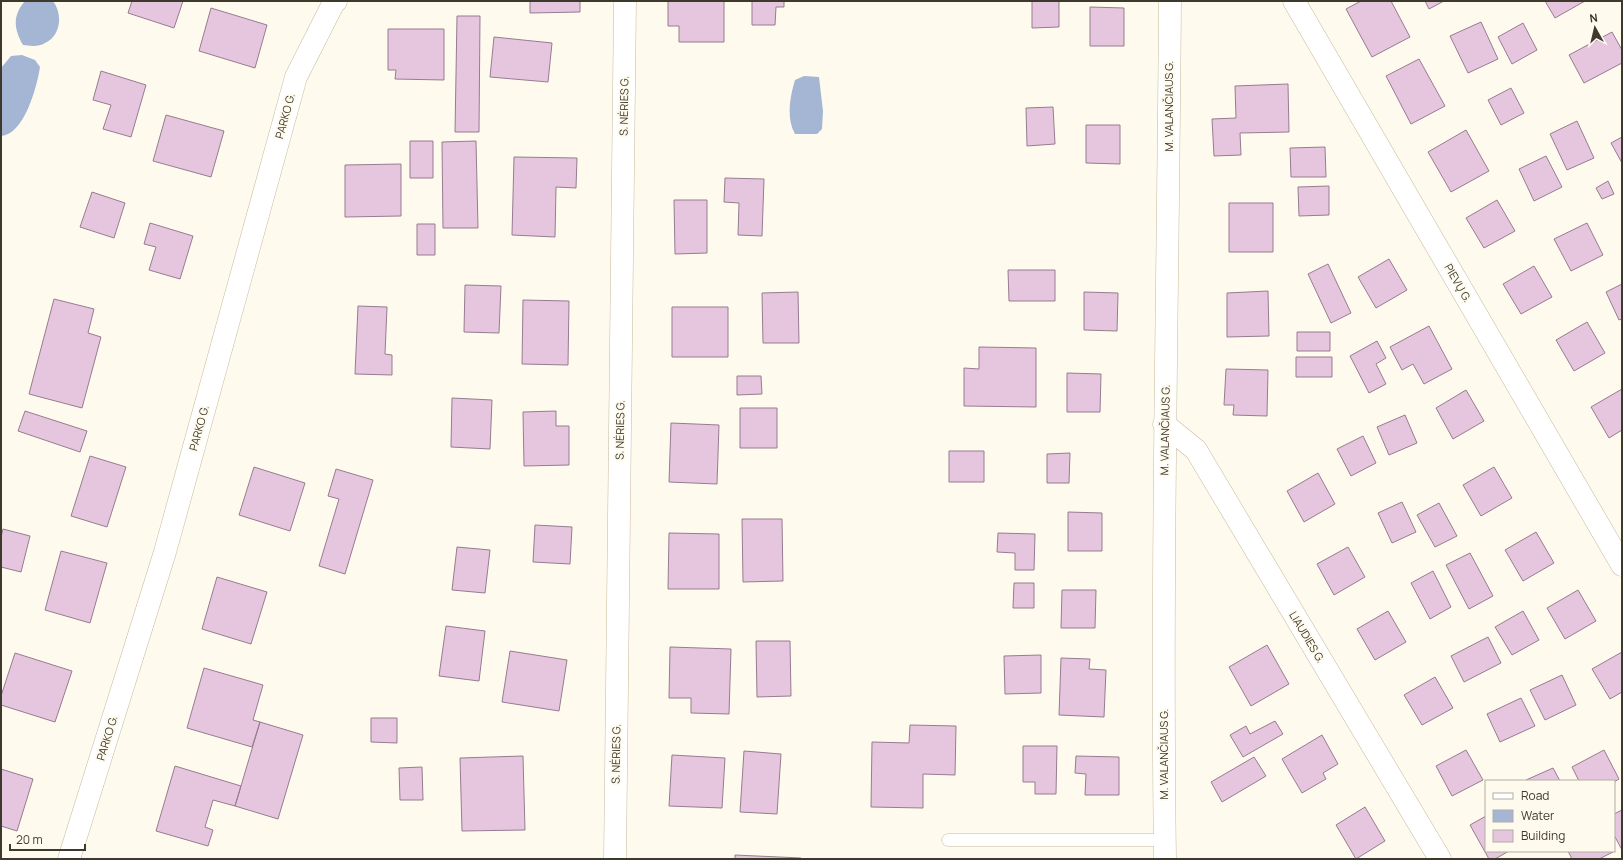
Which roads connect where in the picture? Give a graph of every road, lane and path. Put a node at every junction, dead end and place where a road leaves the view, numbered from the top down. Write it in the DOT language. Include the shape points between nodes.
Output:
graph roads {
  1 [pos="336,1"];
  2 [pos="625,1"];
  3 [pos="1170,1"];
  4 [pos="1294,1"];
  5 [pos="1164,424"];
  6 [pos="1622,565"];
  7 [pos="948,840"];
  8 [pos="1164,850"];
  9 [pos="69,859"];
  10 [pos="615,859"];
  11 [pos="1440,859"];
  1 -- 9 [label="street, PARKO G." via="296,77 165,552"];
  2 -- 10 [label="street, S. NĖRIES G."];
  3 -- 5 [label="street, M. VALANČIAUS G."];
  4 -- 6 [label="street, PIEVŲ G."];
  5 -- 8 [label="street, M. VALANČIAUS G."];
  5 -- 11 [label="street, LIAUDIES G." via="1196,450"];
  7 -- 8 [label="lane"];
}
